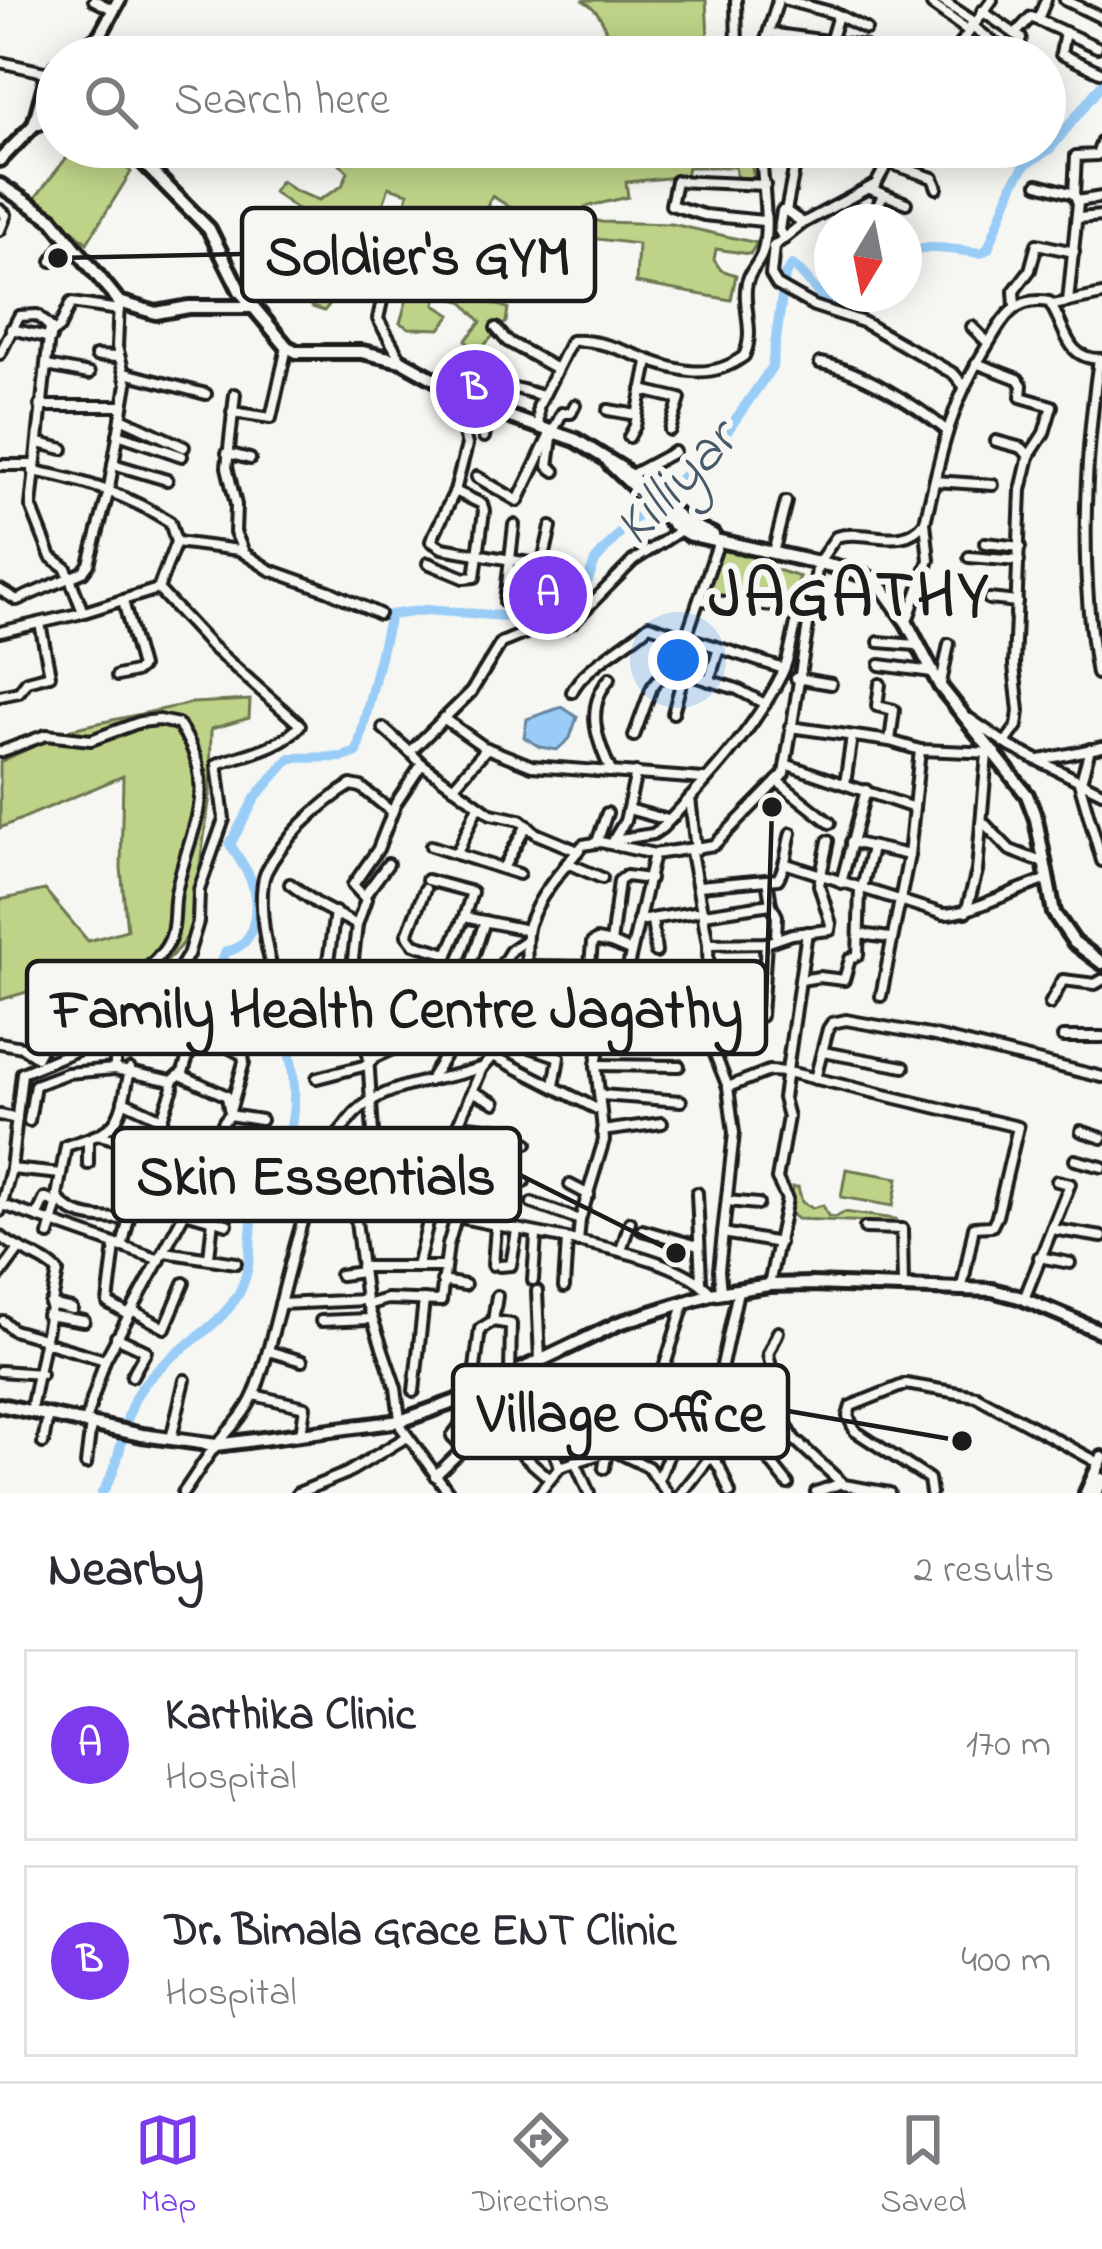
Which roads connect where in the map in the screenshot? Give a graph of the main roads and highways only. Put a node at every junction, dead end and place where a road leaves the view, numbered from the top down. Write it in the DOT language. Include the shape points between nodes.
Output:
graph roads {
  1 [pos="117,5"];
  2 [pos="100,34"];
  3 [pos="98,36"];
  4 [pos="36,119"];
  5 [pos="34,125"];
  6 [pos="1,156"];
  7 [pos="151,168"];
  8 [pos="0,185"];
  9 [pos="253,307"];
  10 [pos="609,463"];
  11 [pos="640,487"];
  12 [pos="1102,963"];
  13 [pos="1099,1335"];
  14 [pos="0,1406"];
  15 [pos="1101,1461"];
  16 [pos="1102,1479"];
  17 [pos="1086,1493"];
  18 [pos="1096,1493"];
  1 -- 2 [label="main road"];
  2 -- 3 [label="main road"];
  4 -- 5 [label="main road"];
  5 -- 6 [label="main road"];
  7 -- 9 [label="main road" via="209,229"];
  8 -- 9 [label="main road" via="52,219 119,306 156,313"];
  9 -- 10 [label="main road" via="297,352 402,361 490,410 576,440"];
  10 -- 11 [label="main road"];
  10 -- 11 [label="main road"];
  11 -- 12 [label="main road" via="681,526 880,585 940,686 1027,795 1054,913 1074,943"];
  13 -- 14 [label="main road" via="992,1290 769,1285 643,1314 458,1403 400,1421 216,1444"];
  15 -- 17 [label="main road"];
  16 -- 18 [label="main road"];
}
